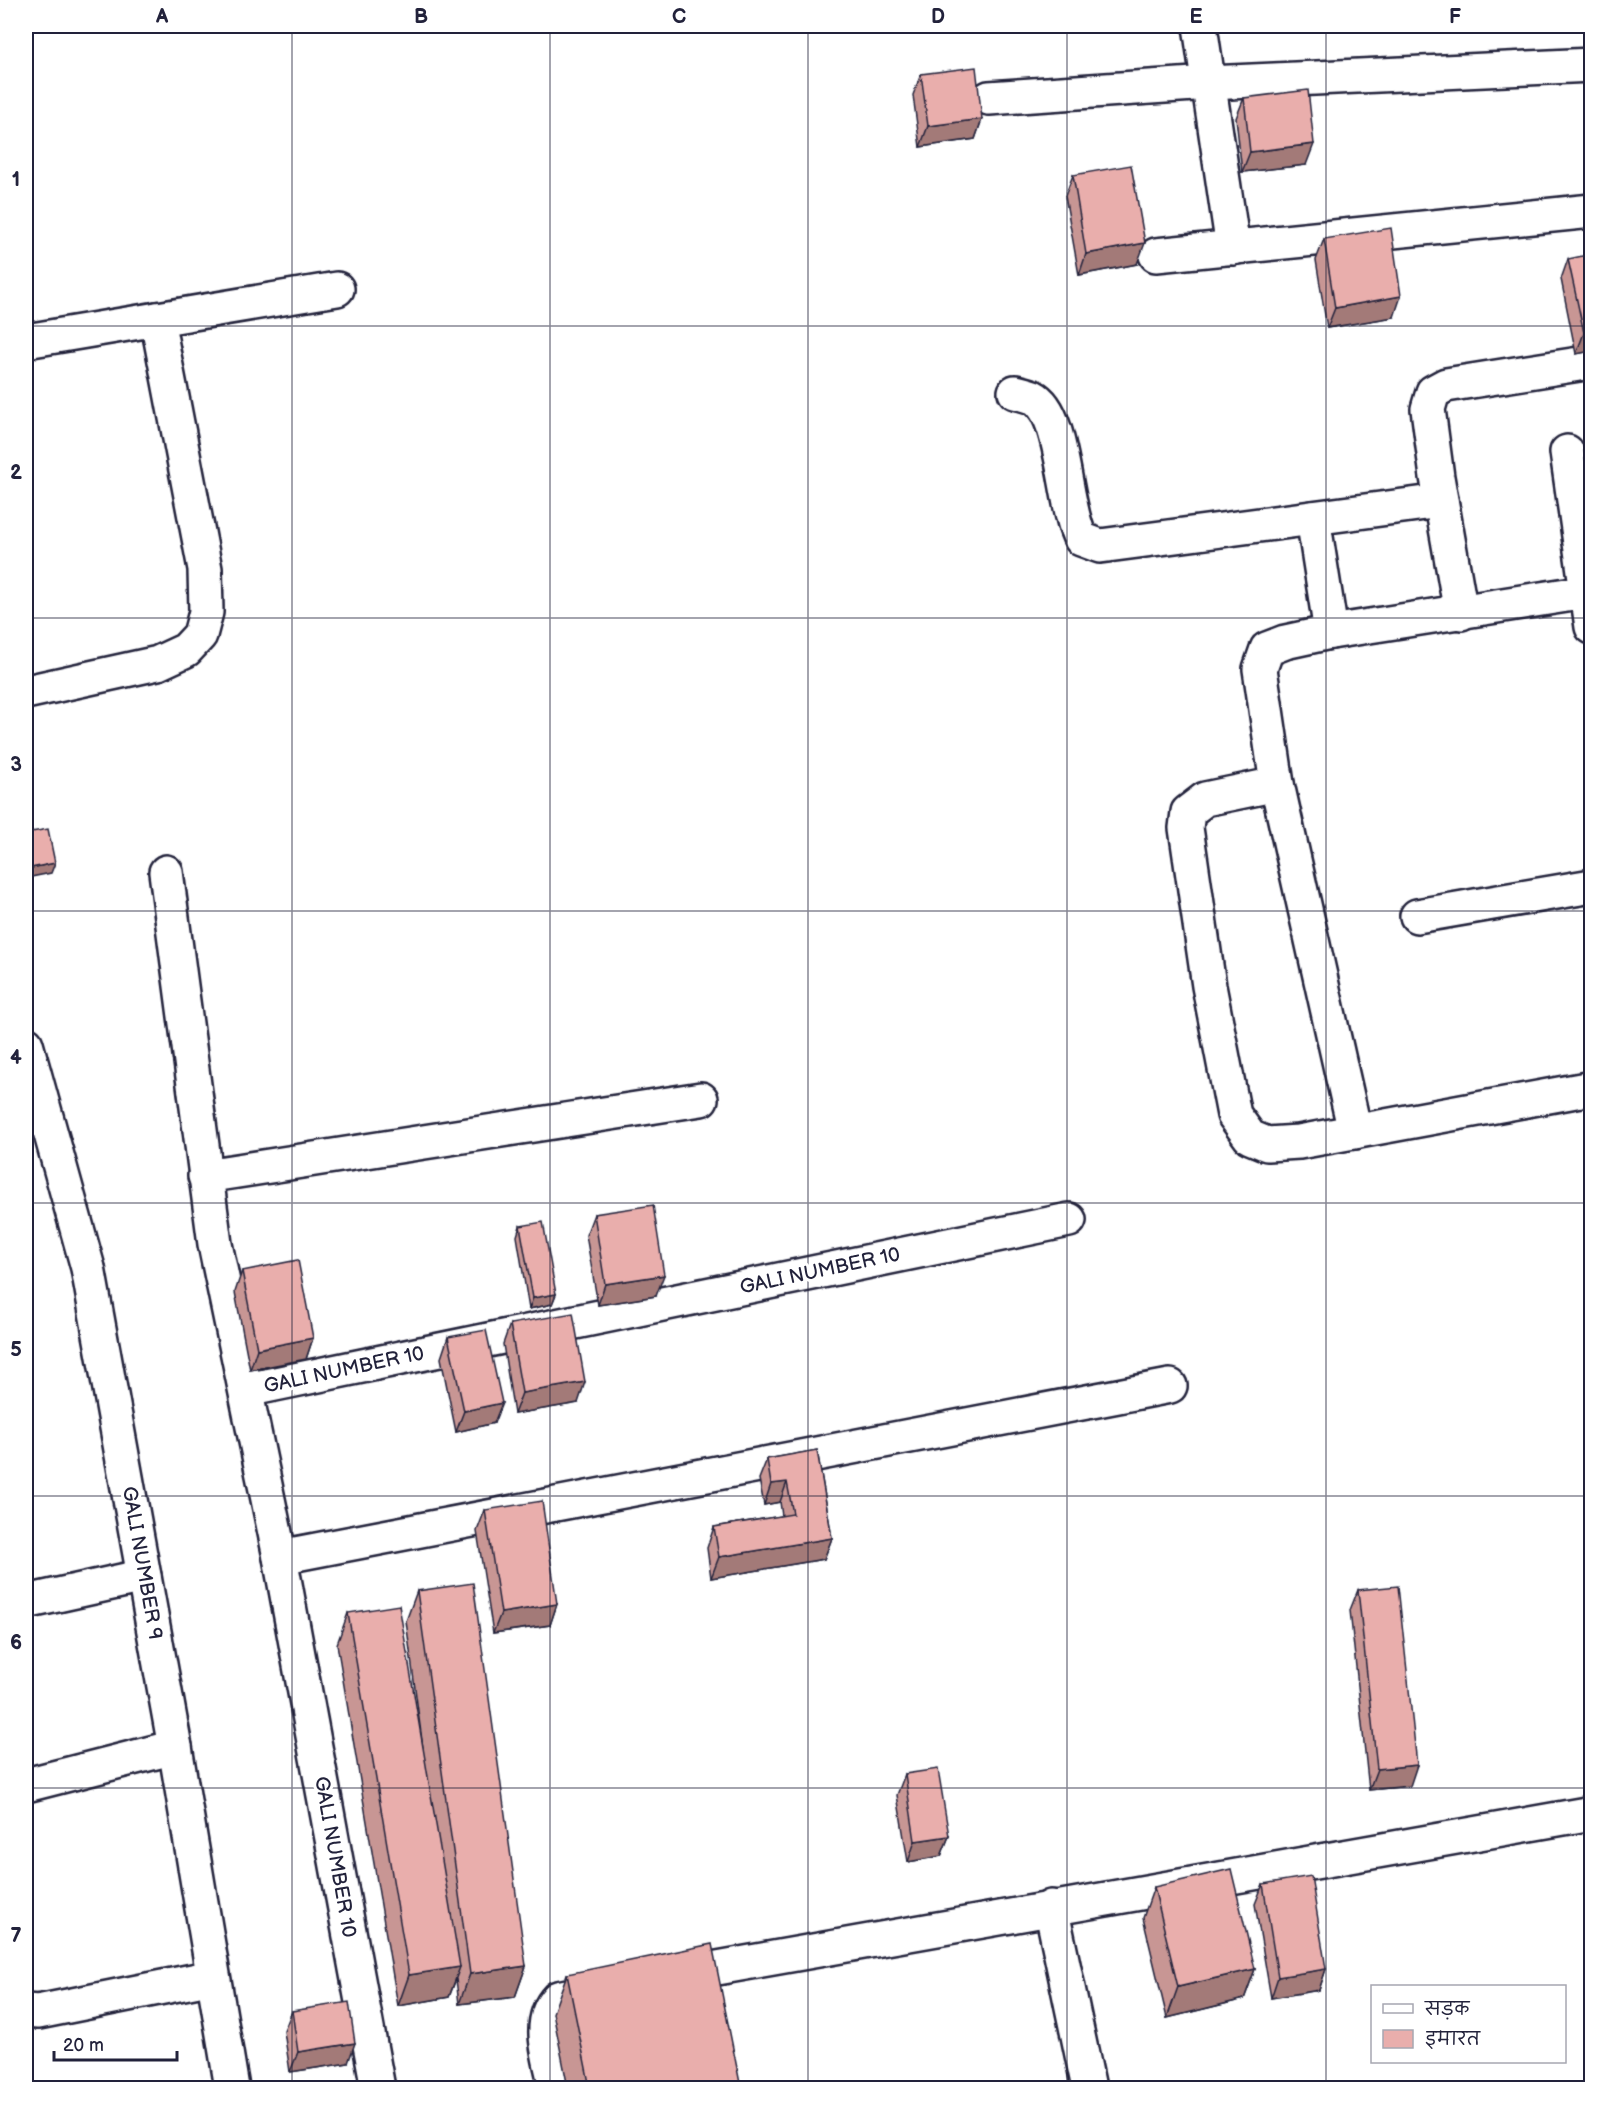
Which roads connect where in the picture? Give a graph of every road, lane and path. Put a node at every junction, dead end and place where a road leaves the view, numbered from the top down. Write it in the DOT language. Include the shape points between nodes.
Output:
graph roads {
  1 [pos="1200,26"];
  2 [pos="1592,64"];
  3 [pos="1209,83"];
  4 [pos="989,98"];
  5 [pos="1592,212"];
  6 [pos="1233,248"];
  7 [pos="1156,255"];
  8 [pos="337,289"];
  9 [pos="157,319"];
  10 [pos="26,341"];
  11 [pos="1592,362"];
  12 [pos="1015,392"];
  13 [pos="1567,452"];
  14 [pos="1441,501"];
  15 [pos="1313,518"];
  16 [pos="1586,592"];
  17 [pos="1461,613"];
  18 [pos="1592,627"];
  19 [pos="1331,632"];
  20 [pos="26,692"];
  21 [pos="1277,784"];
  22 [pos="166,872"];
  23 [pos="1592,886"];
  24 [pos="1417,916"];
  25 [pos="26,1044"];
  26 [pos="1592,1088"];
  27 [pos="701,1100"];
  28 [pos="1355,1132"];
  29 [pos="205,1176"];
  30 [pos="1069,1220"];
  31 [pos="1170,1386"];
  32 [pos="246,1390"];
  33 [pos="280,1557"];
  34 [pos="144,1576"];
  35 [pos="26,1602"];
  36 [pos="175,1747"];
  37 [pos="26,1785"];
  38 [pos="1592,1813"];
  39 [pos="1052,1907"];
  40 [pos="711,1968"];
  41 [pos="213,1977"];
  42 [pos="718,2001"];
  43 [pos="26,2011"];
  44 [pos="232,2088"];
  45 [pos="378,2088"];
  46 [pos="556,2088"];
  47 [pos="1089,2088"];
  1 -- 3 [label="street"];
  2 -- 3 [label="street"];
  3 -- 4 [label="street"];
  3 -- 6 [label="street"];
  5 -- 6 [label="street"];
  6 -- 7 [label="street"];
  8 -- 9 [label="street"];
  9 -- 10 [label="street"];
  9 -- 20 [label="street" via="205,568 206,612 200,635 186,650 158,663"];
  11 -- 14 [label="street" via="1446,385 1433,392 1428,409"];
  12 -- 15 [label="street" via="1034,398 1048,413 1074,526 1082,539 1100,546 1125,544"];
  13 -- 16 [label="street"];
  14 -- 15 [label="street"];
  14 -- 17 [label="street"];
  15 -- 19 [label="street"];
  16 -- 17 [label="street"];
  16 -- 18 [label="street"];
  17 -- 19 [label="street"];
  19 -- 21 [label="street" via="1266,649 1260,669"];
  21 -- 28 [label="street"];
  21 -- 28 [label="street" via="1205,799 1188,812 1186,828 1209,986 1234,1115 1250,1137 1268,1144"];
  22 -- 29 [label="street"];
  23 -- 24 [label="street"];
  25 -- 34 [label="street, GALI NUMBER 9" via="87,1268"];
  26 -- 28 [label="street"];
  27 -- 29 [label="street"];
  29 -- 32 [label="street"];
  30 -- 32 [label="street, GALI NUMBER 10"];
  31 -- 33 [label="street"];
  32 -- 33 [label="street, GALI NUMBER 10"];
  33 -- 45 [label="street, GALI NUMBER 10"];
  34 -- 35 [label="street"];
  34 -- 36 [label="street, GALI NUMBER 9"];
  36 -- 37 [label="street"];
  36 -- 41 [label="street, GALI NUMBER 9"];
  38 -- 39 [label="street"];
  39 -- 40 [label="street"];
  39 -- 47 [label="street"];
  40 -- 42 [label="street"];
  40 -- 46 [label="street" via="558,1998 544,2025"];
  41 -- 43 [label="street" via="38,2012"];
  41 -- 44 [label="street, GALI NUMBER 9"];
}
